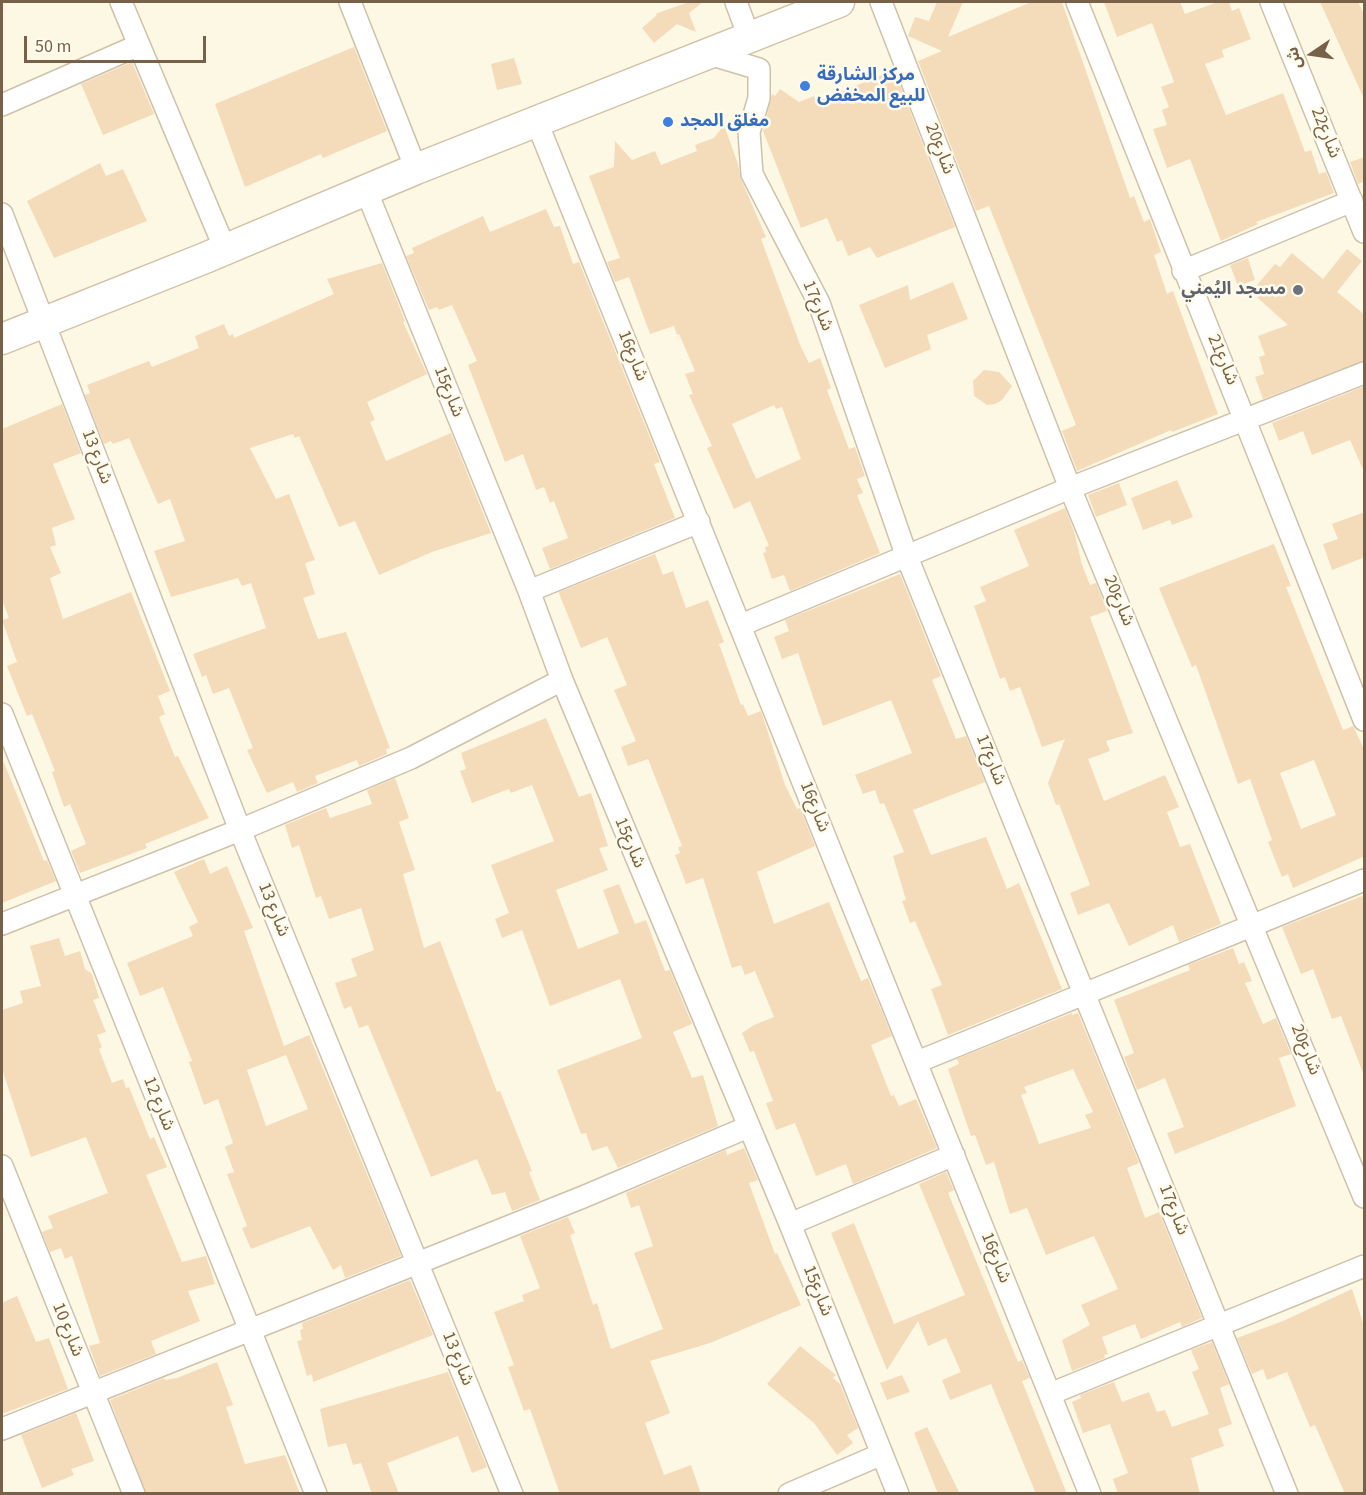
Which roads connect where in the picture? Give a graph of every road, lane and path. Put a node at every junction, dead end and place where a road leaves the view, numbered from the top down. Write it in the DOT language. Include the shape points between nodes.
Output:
graph roads {
  1 [pos="121,2"];
  2 [pos="350,2"];
  3 [pos="736,2"];
  4 [pos="839,2"];
  5 [pos="881,2"];
  6 [pos="1077,2"];
  7 [pos="1271,2"];
  8 [pos="749,37"];
  9 [pos="139,45"];
  10 [pos="709,54"];
  11 [pos="2,105"];
  12 [pos="537,120"];
  13 [pos="416,169"];
  14 [pos="366,190"];
  15 [pos="1352,201"];
  16 [pos="2,213"];
  17 [pos="1365,232"];
  18 [pos="225,249"];
  19 [pos="1184,271"];
  20 [pos="44,322"];
  21 [pos="2,339"];
  22 [pos="1365,373"];
  23 [pos="1246,418"];
  24 [pos="1070,488"];
  25 [pos="699,522"];
  26 [pos="908,557"];
  27 [pos="529,591"];
  28 [pos="741,624"];
  29 [pos="562,680"];
  30 [pos="2,714"];
  31 [pos="1365,720"];
  32 [pos="240,830"];
  33 [pos="1365,880"];
  34 [pos="75,894"];
  35 [pos="2,924"];
  36 [pos="1254,927"];
  37 [pos="1084,992"];
  38 [pos="917,1062"];
  39 [pos="748,1127"];
  40 [pos="954,1155"];
  41 [pos="2,1166"];
  42 [pos="1365,1197"];
  43 [pos="789,1224"];
  44 [pos="418,1262"];
  45 [pos="1365,1266"];
  46 [pos="1220,1324"];
  47 [pos="248,1330"];
  48 [pos="93,1393"];
  49 [pos="1050,1394"];
  50 [pos="2,1430"];
  51 [pos="882,1454"];
  52 [pos="134,1494"];
  53 [pos="316,1494"];
  54 [pos="512,1494"];
  55 [pos="789,1494"];
  56 [pos="898,1494"];
  57 [pos="1090,1494"];
  58 [pos="1287,1494"];
  1 -- 9 [label="street"];
  2 -- 13 [label="street"];
  3 -- 8 [label="street"];
  4 -- 8 [label="street"];
  5 -- 24 [label="street, شارع20"];
  6 -- 19 [label="street, شارع21"];
  7 -- 15 [label="street, شارع22"];
  8 -- 10 [label="street"];
  9 -- 11 [label="street"];
  9 -- 18 [label="street"];
  10 -- 12 [label="street"];
  10 -- 26 [label="street, شارع17" via="759,69 759,98 749,132 752,174 819,303"];
  12 -- 13 [label="street"];
  12 -- 25 [label="street, شارع16"];
  13 -- 14 [label="street"];
  14 -- 18 [label="street"];
  14 -- 27 [label="street, شارع15"];
  15 -- 17 [label="street, شارع22"];
  15 -- 19 [label="street"];
  16 -- 20 [label="street, شارع 13"];
  18 -- 20 [label="street"];
  19 -- 23 [label="street, شارع21"];
  20 -- 21 [label="street"];
  20 -- 32 [label="street, شارع 13"];
  22 -- 23 [label="street"];
  23 -- 24 [label="street"];
  23 -- 31 [label="street, شارع21"];
  24 -- 26 [label="street"];
  24 -- 36 [label="street, شارع20"];
  25 -- 27 [label="street"];
  25 -- 28 [label="street, شارع16"];
  26 -- 28 [label="street"];
  26 -- 37 [label="street, شارع17"];
  27 -- 29 [label="street, شارع15"];
  28 -- 38 [label="street, شارع16"];
  29 -- 32 [label="street" via="411,758"];
  29 -- 39 [label="street, شارع15"];
  30 -- 34 [label="street, شارع 12"];
  32 -- 34 [label="street"];
  32 -- 44 [label="street, شارع 13"];
  33 -- 36 [label="street"];
  34 -- 35 [label="street"];
  34 -- 47 [label="street, شارع 12"];
  36 -- 37 [label="street"];
  36 -- 42 [label="street, شارع20"];
  37 -- 38 [label="street"];
  37 -- 46 [label="street, شارع17"];
  38 -- 40 [label="street, شارع16"];
  39 -- 43 [label="street, شارع15"];
  39 -- 44 [label="street"];
  40 -- 43 [label="street"];
  40 -- 49 [label="street, شارع16"];
  41 -- 48 [label="street, شارع 10"];
  43 -- 51 [label="street, شارع15"];
  44 -- 47 [label="street"];
  44 -- 54 [label="street, شارع 13"];
  45 -- 46 [label="street"];
  46 -- 49 [label="street"];
  46 -- 58 [label="street, شارع17"];
  47 -- 48 [label="street"];
  47 -- 53 [label="street, شارع 12"];
  48 -- 50 [label="street"];
  48 -- 52 [label="street, شارع 10"];
  49 -- 57 [label="street, شارع16"];
  51 -- 55 [label="street"];
  51 -- 56 [label="street, شارع15"];
}
